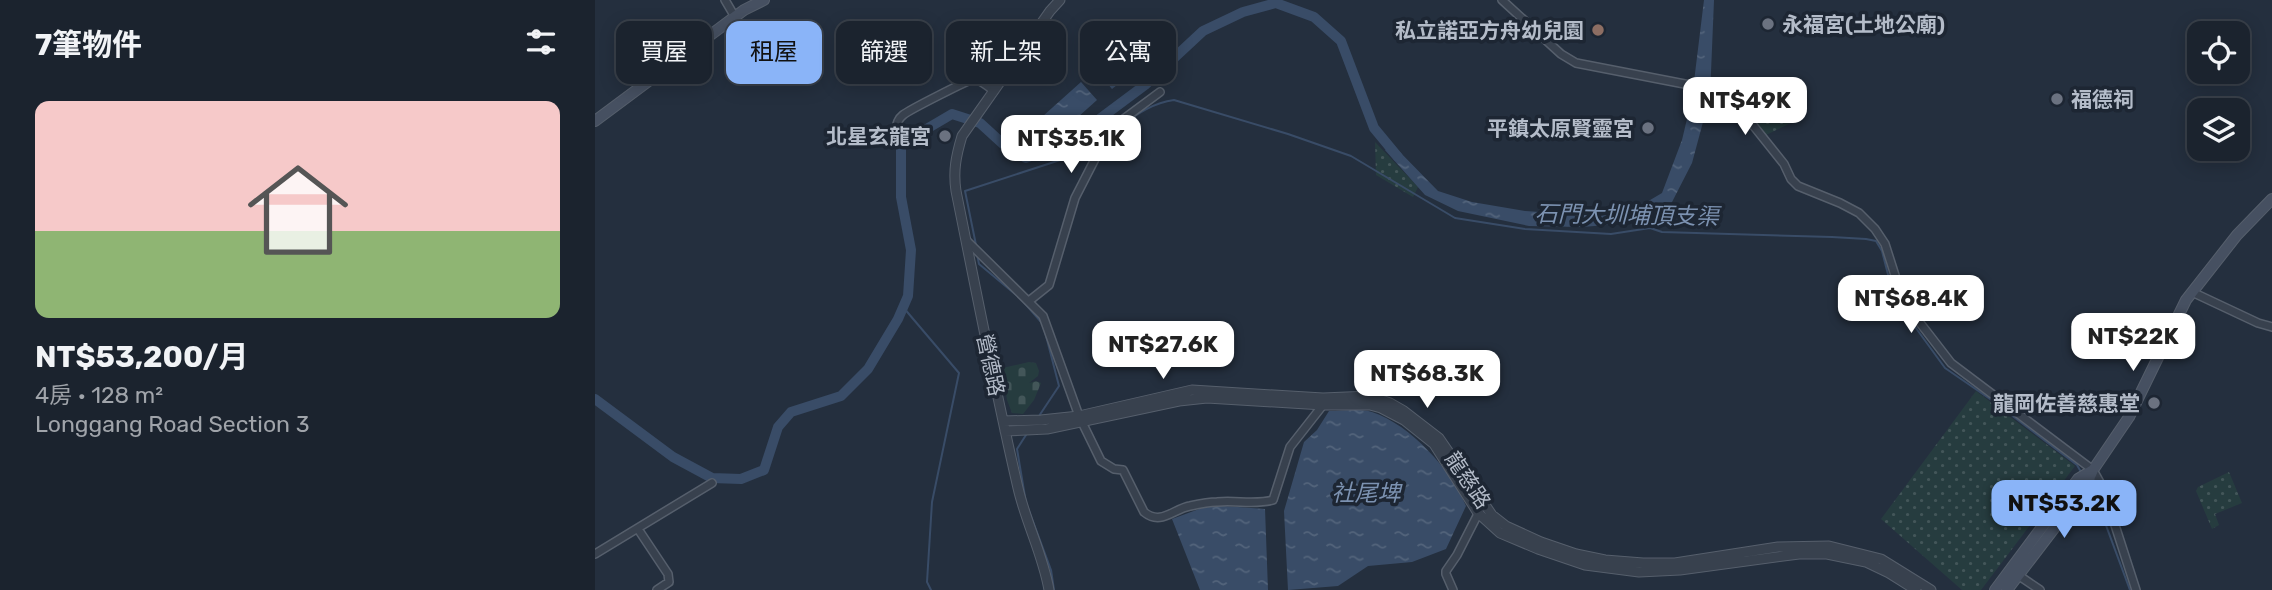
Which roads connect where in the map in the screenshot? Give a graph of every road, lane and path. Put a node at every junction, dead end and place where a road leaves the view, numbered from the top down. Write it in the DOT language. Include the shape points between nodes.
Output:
graph roads {
  1 [pos="725,0"];
  2 [pos="764,0"];
  3 [pos="1060,0"];
  4 [pos="1502,0"];
  5 [pos="735,17"];
  6 [pos="994,91"];
  7 [pos="1160,92"];
  8 [pos="595,121"];
  9 [pos="896,129"];
  10 [pos="2272,199"];
  11 [pos="966,240"];
  12 [pos="2192,292"];
  13 [pos="1029,301"];
  14 [pos="2272,327"];
  15 [pos="1323,401"];
  16 [pos="1081,419"];
  17 [pos="1004,426"];
  18 [pos="2093,470"];
  19 [pos="712,483"];
  20 [pos="1481,509"];
  21 [pos="638,529"];
  22 [pos="1540,546"];
  23 [pos="595,554"];
  24 [pos="2018,575"];
  25 [pos="657,590"];
  26 [pos="1049,590"];
  27 [pos="1453,590"];
  28 [pos="1916,590"];
  29 [pos="1931,590"];
  30 [pos="1995,590"];
  31 [pos="2007,590"];
  32 [pos="2040,590"];
  33 [pos="2136,590"];
  1 -- 5 [label="street"];
  2 -- 5 [label="main road"];
  3 -- 6 [label="street"];
  4 -- 18 [label="street" via="1576,63 1718,90 1737,100 1798,186 1859,213 1875,229 1885,244 1900,291 1951,363"];
  5 -- 8 [label="main road"];
  6 -- 9 [label="street" via="971,80 918,105 903,115"];
  6 -- 11 [label="street, 營德路" via="962,136 953,172"];
  7 -- 13 [label="street" via="1098,138 1095,159 1076,198 1049,285"];
  10 -- 12 [label="main road"];
  11 -- 13 [label="street"];
  11 -- 17 [label="street, 營德路"];
  12 -- 14 [label="street"];
  12 -- 18 [label="main road" via="2129,417"];
  13 -- 16 [label="street" via="1043,316"];
  15 -- 16 [label="street, 龍慈路" via="1192,390"];
  15 -- 16 [label="street" via="1290,447 1273,500 1185,506 1158,519 1145,512 1123,470 1101,461"];
  15 -- 20 [label="street, 龍慈路" via="1370,396 1414,418 1439,438"];
  16 -- 17 [label="street, 龍慈路"];
  17 -- 26 [label="street, 營德路"];
  18 -- 24 [label="main road" via="2085,488"];
  18 -- 30 [label="main road" via="2078,479"];
  18 -- 33 [label="street"];
  19 -- 21 [label="street"];
  20 -- 22 [label="street, 龍慈路"];
  20 -- 27 [label="street" via="1446,571"];
  21 -- 23 [label="street"];
  21 -- 25 [label="street" via="668,574 669,582"];
  22 -- 28 [label="street, 龍慈路" via="1585,565 1639,572 1827,554 1866,562"];
  22 -- 29 [label="street, 龍慈路" via="1643,564 1778,547 1829,546 1881,559"];
  24 -- 31 [label="main road"];
  24 -- 32 [label="street"];
}
